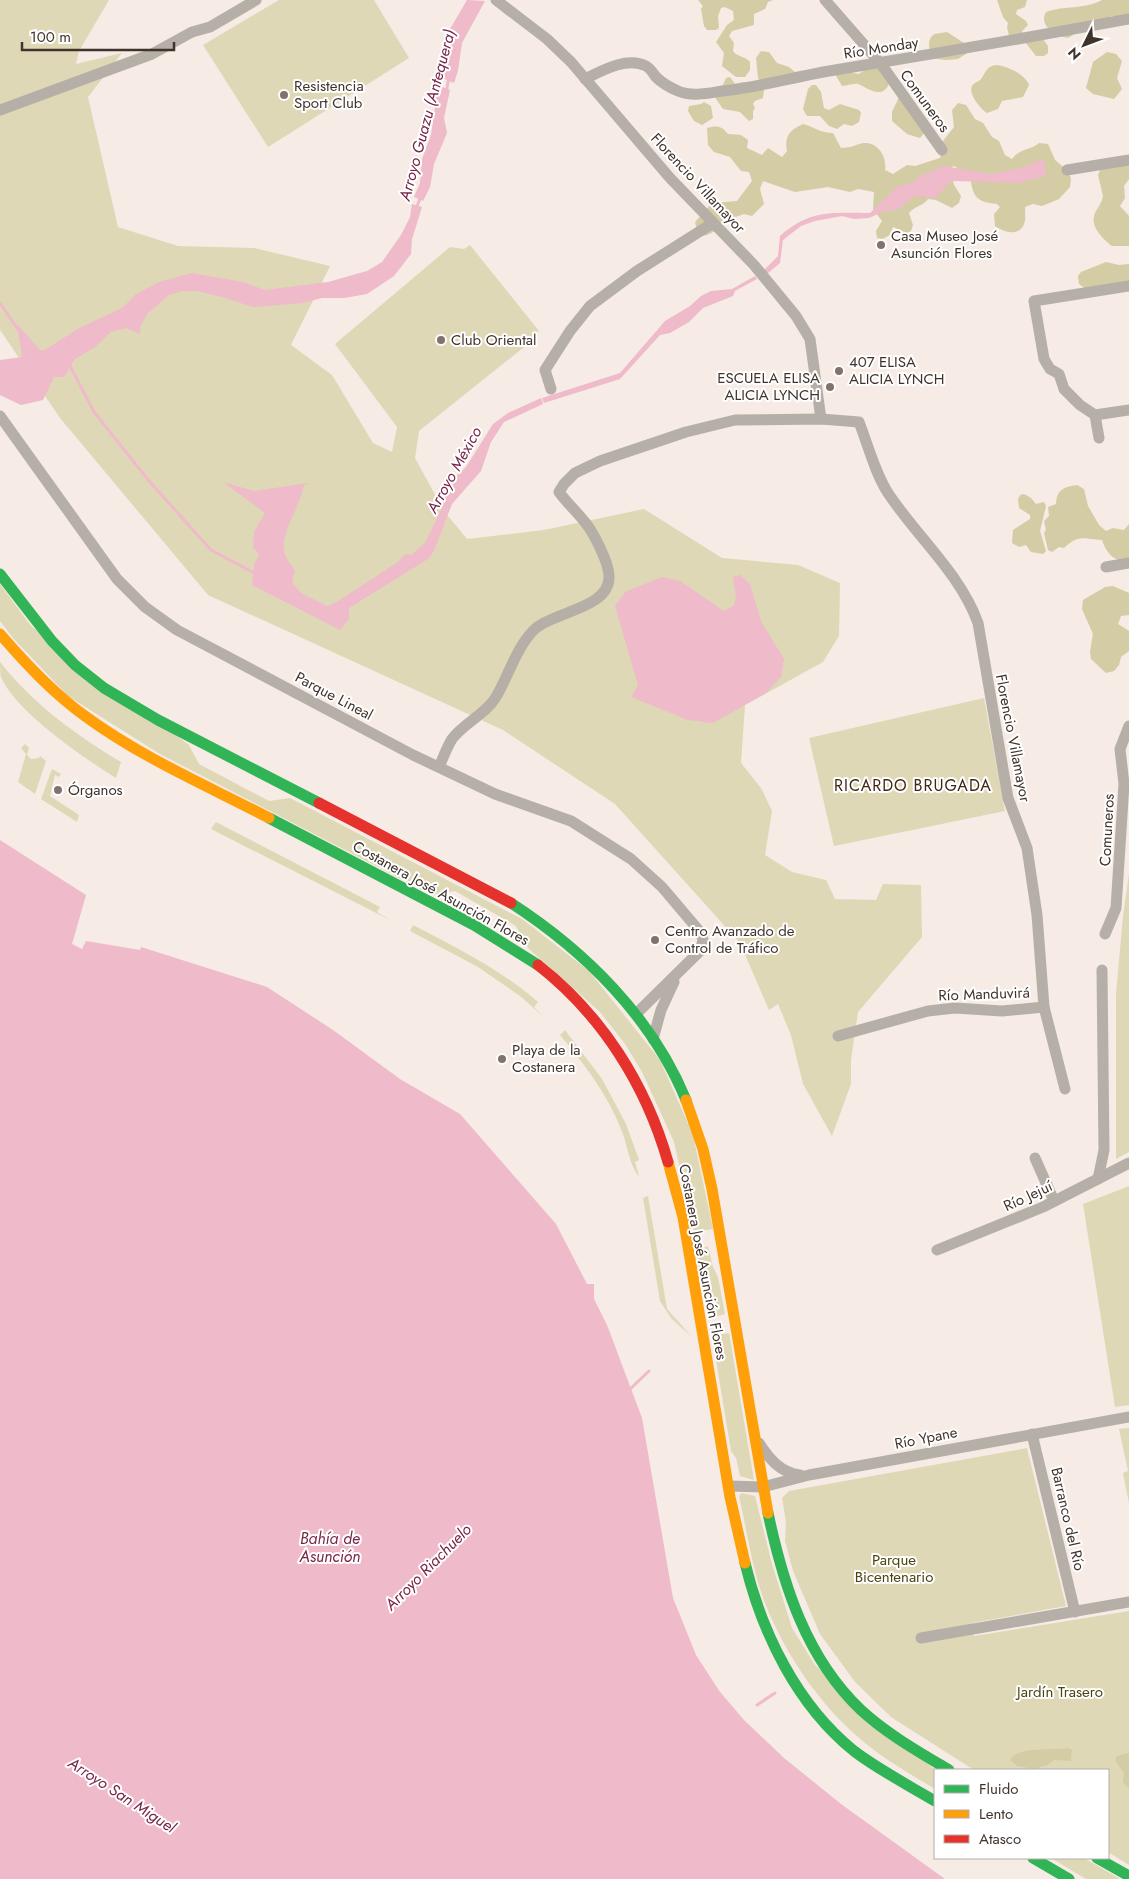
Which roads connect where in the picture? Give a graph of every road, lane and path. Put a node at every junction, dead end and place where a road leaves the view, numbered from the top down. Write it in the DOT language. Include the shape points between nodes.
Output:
graph roads {
  1 [pos="256,0"];
  2 [pos="496,0"];
  3 [pos="825,0"];
  4 [pos="1129,19"];
  5 [pos="881,64"];
  6 [pos="585,79"];
  7 [pos="0,110"];
  8 [pos="942,150"];
  9 [pos="1129,160"];
  10 [pos="1067,170"];
  11 [pos="713,223"];
  12 [pos="1129,286"];
  13 [pos="551,389"];
  14 [pos="1129,410"];
  15 [pos="1095,415"];
  16 [pos="0,416"];
  17 [pos="821,419"];
  18 [pos="1099,438"];
  19 [pos="1129,563"];
  20 [pos="1106,567"];
  21 [pos="0,574"];
  22 [pos="0,634"];
  23 [pos="1128,726"];
  24 [pos="439,767"];
  25 [pos="1105,934"];
  26 [pos="1102,970"];
  27 [pos="680,971"];
  28 [pos="1044,1007"];
  29 [pos="636,1014"];
  30 [pos="838,1036"];
  31 [pos="653,1040"];
  32 [pos="1065,1089"];
  33 [pos="1035,1158"];
  34 [pos="1129,1163"];
  35 [pos="1098,1179"];
  36 [pos="1054,1201"];
  37 [pos="720,1238"];
  38 [pos="687,1244"];
  39 [pos="937,1250"];
  40 [pos="1129,1417"];
  41 [pos="753,1433"];
  42 [pos="1032,1434"];
  43 [pos="809,1475"];
  44 [pos="729,1486"];
  45 [pos="763,1487"];
  46 [pos="1129,1602"];
  47 [pos="1075,1612"];
  48 [pos="921,1638"];
  49 [pos="947,1769"];
  50 [pos="934,1800"];
  51 [pos="1035,1859"];
  52 [pos="1098,1859"];
  53 [pos="1129,1876"];
  54 [pos="1069,1879"];
  1 -- 7 [label="street" via="210,27 192,32 152,54"];
  2 -- 6 [label="street, Florencio Villamayor" via="547,39"];
  3 -- 5 [label="street, Comuneros"];
  4 -- 5 [label="street, Río Monday"];
  5 -- 6 [label="street, Río Monday" via="805,75 752,88 696,94 671,88 646,66 622,64"];
  5 -- 8 [label="street, Comuneros"];
  6 -- 11 [label="street, Florencio Villamayor"];
  9 -- 10 [label="street"];
  11 -- 13 [label="street" via="637,271 590,306 545,370"];
  11 -- 17 [label="street, Florencio Villamayor" via="762,274 796,316 810,340"];
  12 -- 15 [label="street" via="1034,301 1044,359 1058,374 1064,389"];
  14 -- 15 [label="street"];
  15 -- 18 [label="street"];
  16 -- 24 [label="street, Parque Lineal" via="117,579 145,606 177,630"];
  17 -- 24 [label="street" via="735,420 686,432 575,472 559,492 586,522 606,563 608,586 596,601 555,616 536,628 495,699 453,738"];
  17 -- 28 [label="street, Florencio Villamayor" via="859,422 888,494 957,582 972,607 978,623 1008,798 1027,848 1037,915"];
  19 -- 20 [label="street"];
  21 -- 29 [label="highway, Costanera José Asunción Flores" via="46,635 90,678 189,736 510,902 564,940"];
  22 -- 38 [label="highway, Costanera José Asunción Flores" via="48,686 70,706 98,724 162,762 506,942 568,990 614,1045 642,1089 663,1139"];
  23 -- 25 [label="street, Comuneros" via="1120,749 1124,784 1116,908"];
  24 -- 27 [label="street, Parque Lineal" via="495,794 571,821 631,859 662,887 690,919 703,940 700,951"];
  26 -- 35 [label="street" via="1104,1150"];
  27 -- 29 [label="street"];
  27 -- 31 [label="street" via="661,1010"];
  28 -- 30 [label="street, Río Manduvirá" via="1002,1012 955,1008 928,1011"];
  28 -- 32 [label="street, Florencio Villamayor"];
  29 -- 31 [label="highway, Costanera José Asunción Flores"];
  31 -- 37 [label="highway, Costanera José Asunción Flores" via="683,1092 702,1146"];
  33 -- 36 [label="street"];
  34 -- 35 [label="street, Río Jejuí"];
  35 -- 36 [label="street, Río Jejuí"];
  36 -- 39 [label="street, Río Jejuí"];
  37 -- 38 [label="highway"];
  37 -- 41 [label="highway, Costanera José Asunción Flores" via="730,1323"];
  38 -- 44 [label="highway, Costanera José Asunción Flores" via="706,1327"];
  40 -- 42 [label="street, Río Ypane"];
  41 -- 43 [label="street, Costanera José Asunción Flores" via="766,1454 788,1474"];
  41 -- 45 [label="highway, Costanera José Asunción Flores"];
  42 -- 43 [label="street, Río Ypane"];
  42 -- 47 [label="street, Barranco del Río"];
  43 -- 45 [label="street, Río Ypane"];
  44 -- 45 [label="street, Río Ypane"];
  44 -- 50 [label="highway, Costanera José Asunción Flores" via="741,1552 756,1607 782,1663 831,1730 874,1766"];
  45 -- 49 [label="highway, Costanera José Asunción Flores" via="773,1542 794,1607 823,1664 851,1700 885,1731"];
  46 -- 47 [label="street"];
  47 -- 48 [label="street"];
  51 -- 54 [label="highway"];
  52 -- 53 [label="highway"];
}
